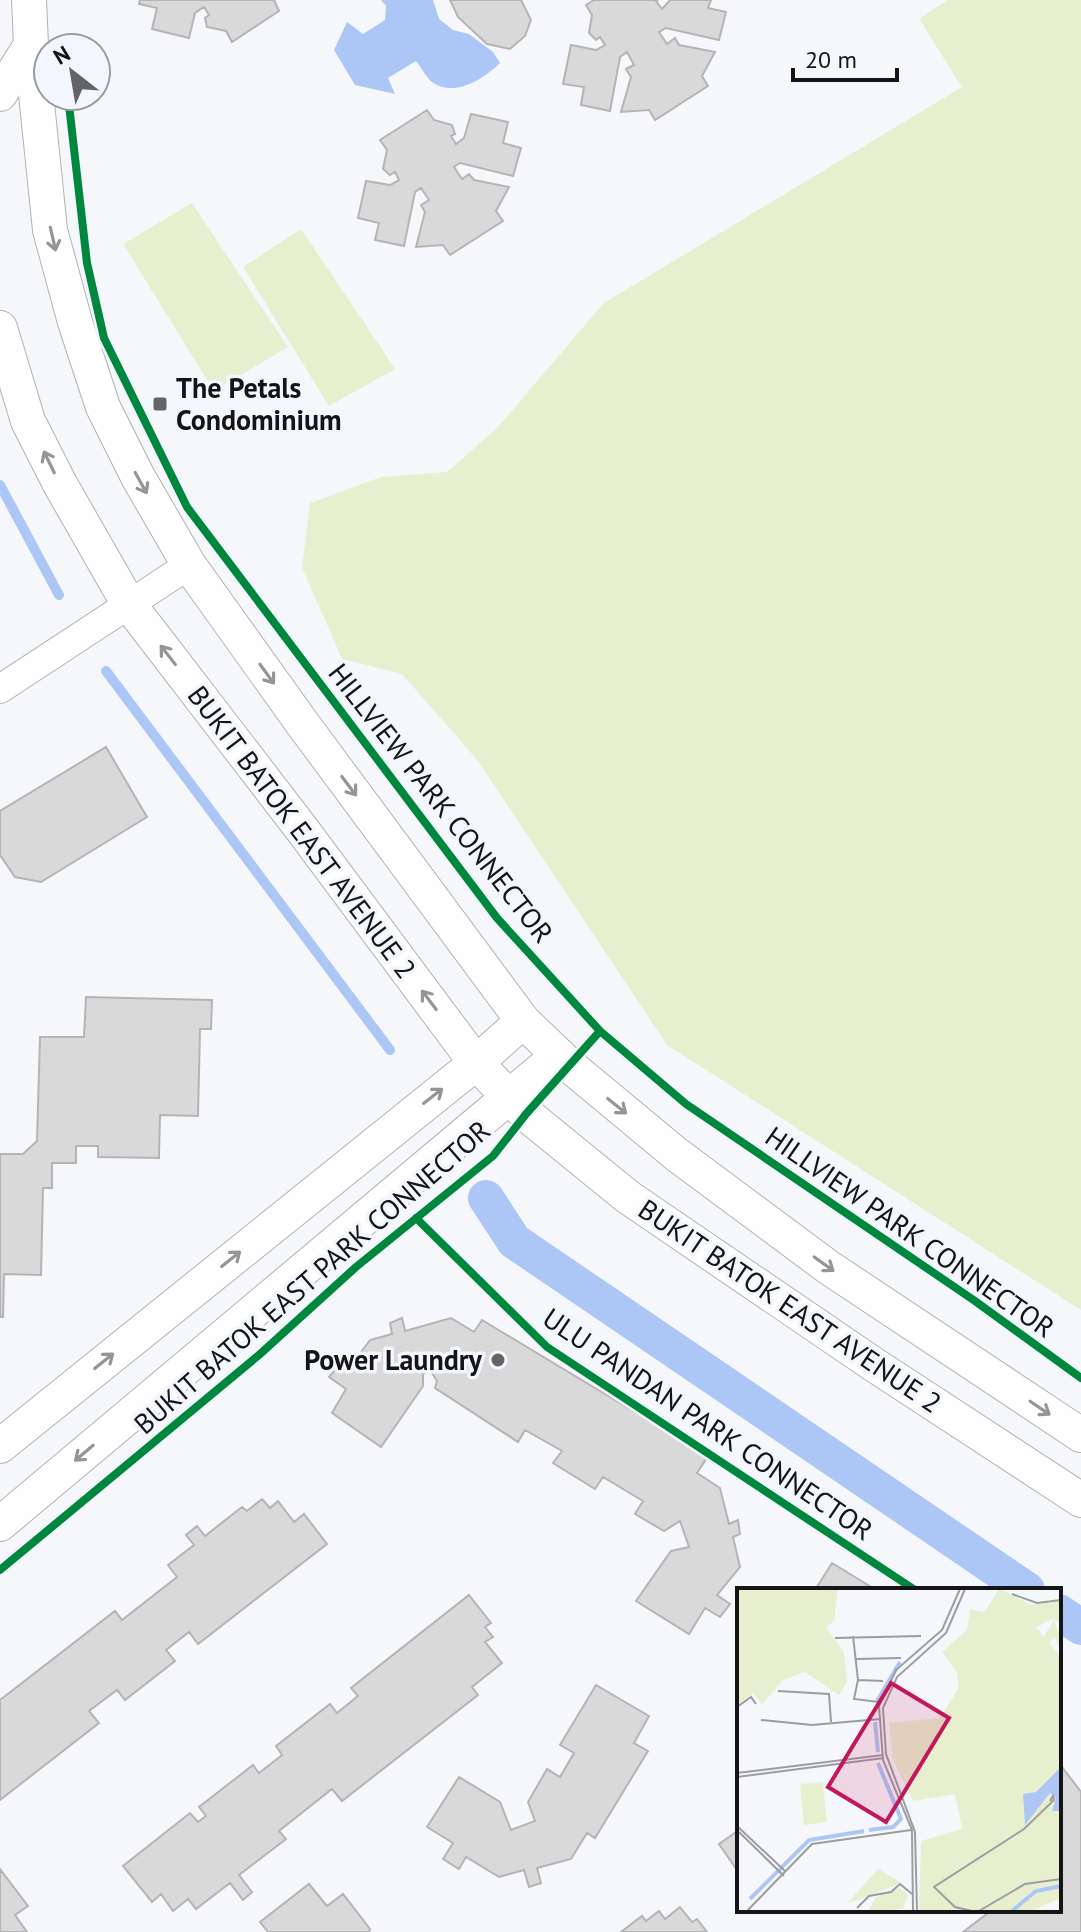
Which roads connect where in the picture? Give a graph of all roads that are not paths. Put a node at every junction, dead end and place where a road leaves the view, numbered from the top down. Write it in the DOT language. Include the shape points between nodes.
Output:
graph roads {
  1 [pos="29,0"];
  2 [pos="31,45"];
  3 [pos="0,94"];
  4 [pos="0,328"];
  5 [pos="4,364"];
  6 [pos="189,565"];
  7 [pos="128,603"];
  8 [pos="0,689"];
  9 [pos="523,1021"];
  10 [pos="559,1055"];
  11 [pos="476,1063"];
  12 [pos="510,1098"];
  13 [pos="1081,1435"];
  14 [pos="0,1446"];
  15 [pos="1081,1500"];
  16 [pos="0,1524"];
  1 -- 2 [label="street, BUKIT BATOK EAST AVENUE 2"];
  2 -- 3 [label="street"];
  2 -- 6 [label="street, BUKIT BATOK EAST AVENUE 2, one-way" via="50,230 75,322 103,407"];
  4 -- 5 [label="street, BUKIT BATOK EAST AVENUE 2"];
  7 -- 5 [label="street, BUKIT BATOK EAST AVENUE 2, one-way" via="60,484"];
  6 -- 7 [label="street"];
  6 -- 9 [label="street, BUKIT BATOK EAST AVENUE 2, one-way"];
  7 -- 8 [label="street"];
  11 -- 7 [label="street, BUKIT BATOK EAST AVENUE 2, one-way"];
  9 -- 10 [label="street, BUKIT BATOK EAST AVENUE 2"];
  9 -- 11 [label="street"];
  10 -- 12 [label="street"];
  10 -- 13 [label="street, BUKIT BATOK EAST AVENUE 2, one-way" via="676,1154 828,1267"];
  11 -- 12 [label="street, BUKIT BATOK EAST AVENUE 2"];
  14 -- 11 [label="street, one-way"];
  12 -- 15 [label="street, BUKIT BATOK EAST AVENUE 2" via="628,1197"];
  12 -- 16 [label="street, one-way"];
}
